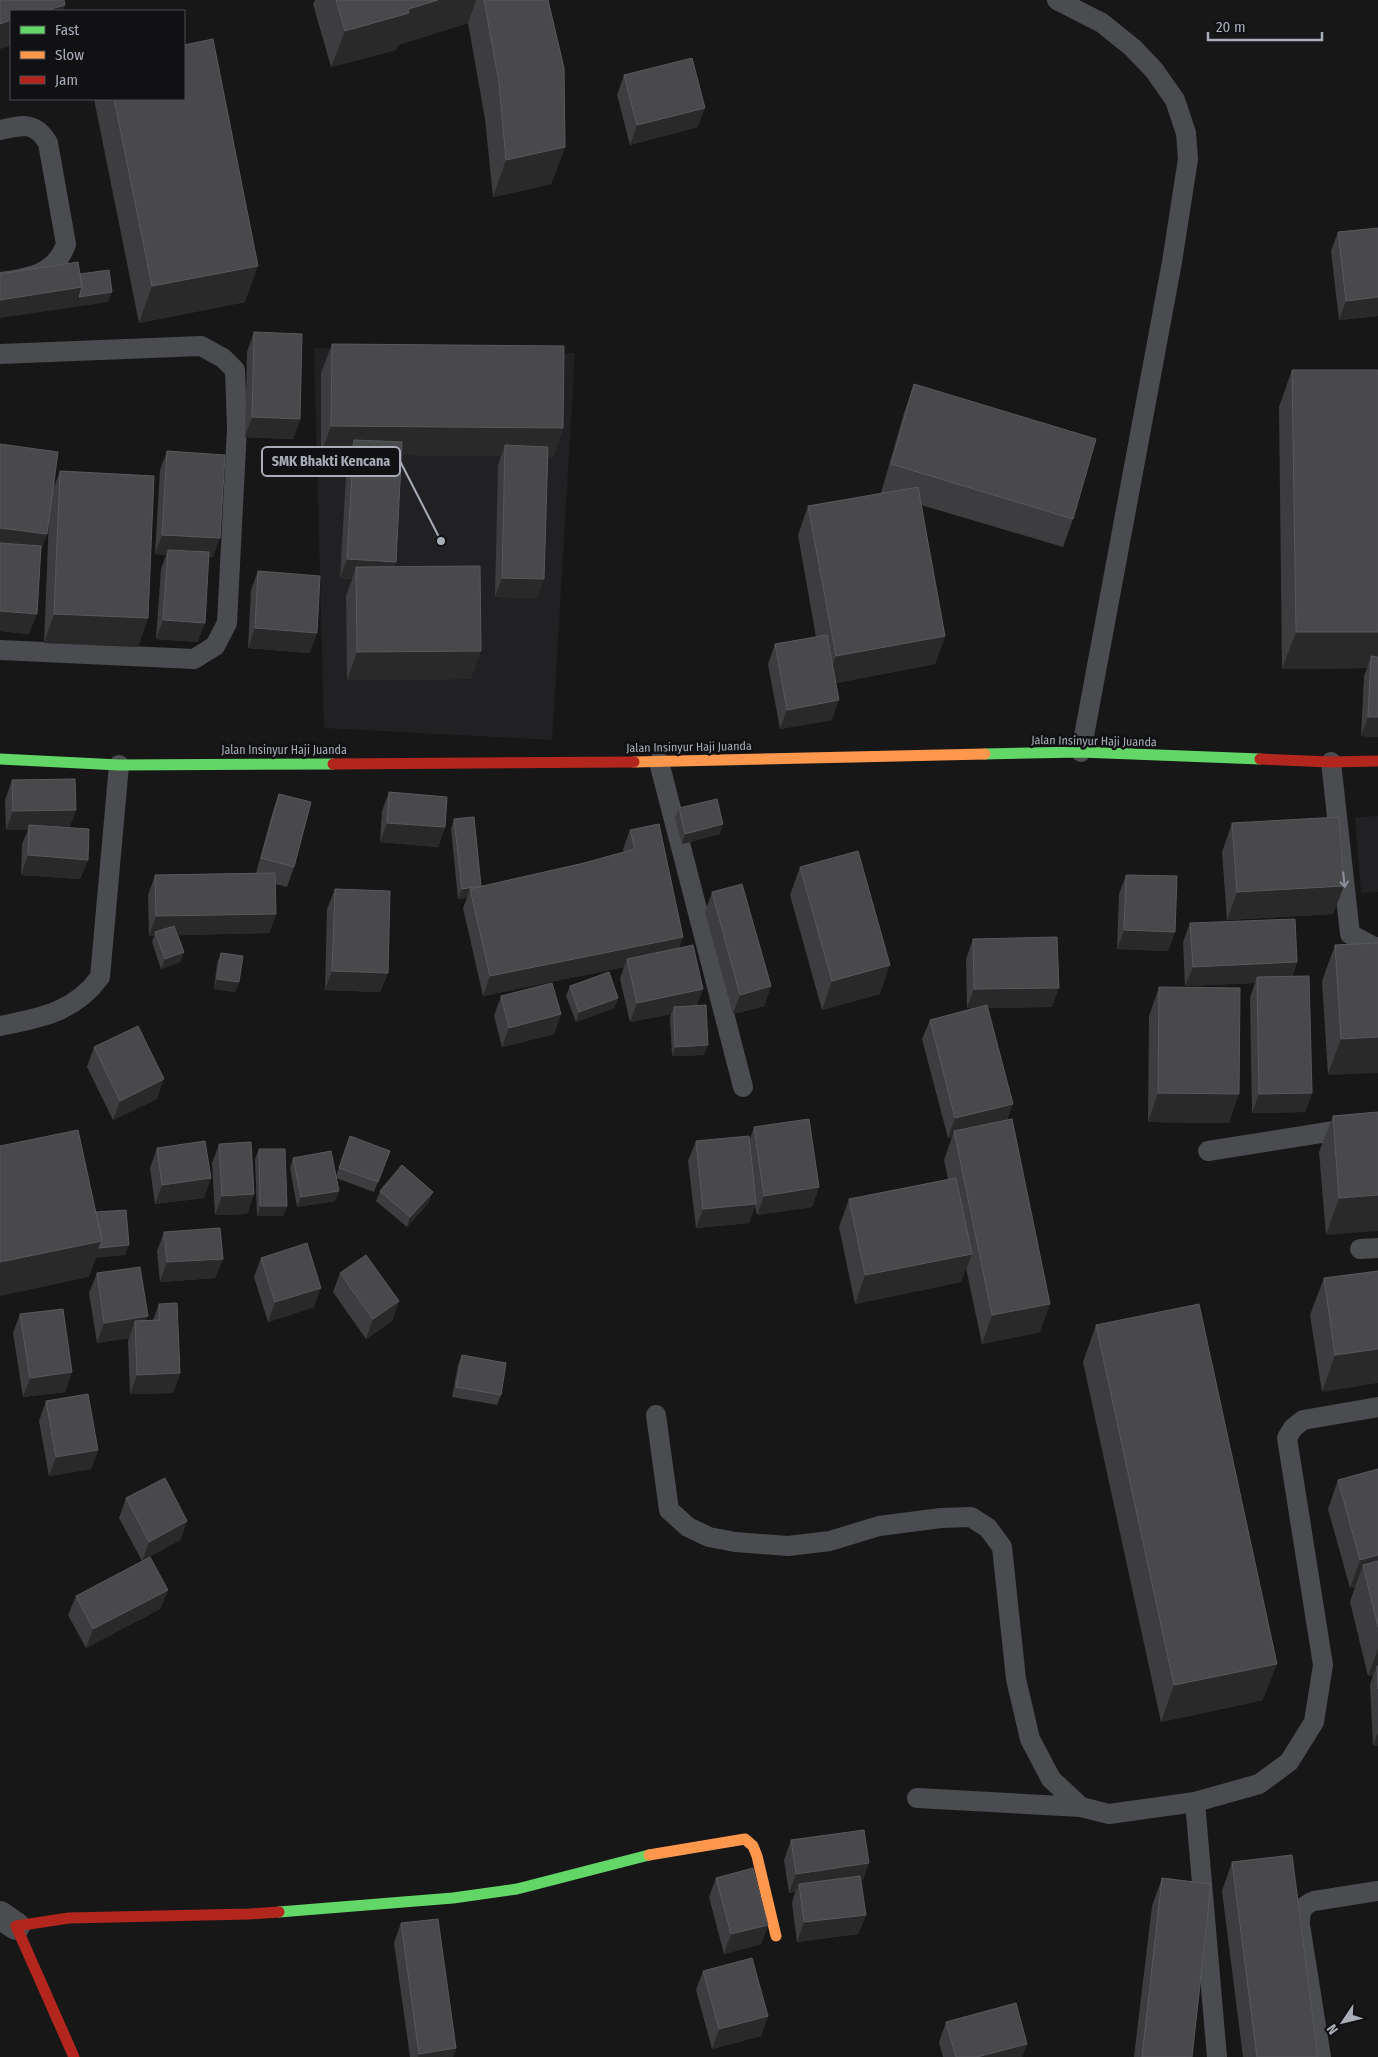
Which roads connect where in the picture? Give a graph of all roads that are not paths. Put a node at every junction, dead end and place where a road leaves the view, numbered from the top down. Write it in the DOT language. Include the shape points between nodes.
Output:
graph roads {
  1 [pos="1057,0"];
  2 [pos="0,130"];
  3 [pos="0,282"];
  4 [pos="0,354"];
  5 [pos="0,650"];
  6 [pos="1081,752"];
  7 [pos="0,759"];
  8 [pos="1378,761"];
  9 [pos="659,762"];
  10 [pos="1331,762"];
  11 [pos="119,765"];
  12 [pos="1378,947"];
  13 [pos="0,1026"];
  14 [pos="742,1088"];
  15 [pos="1378,1124"];
  16 [pos="1208,1151"];
  17 [pos="1378,1407"];
  18 [pos="656,1415"];
  19 [pos="917,1798"];
  20 [pos="1195,1802"];
  21 [pos="1081,1807"];
  22 [pos="1378,1891"];
  23 [pos="8,1921"];
  24 [pos="776,1936"];
  25 [pos="74,2057"];
  26 [pos="1217,2057"];
  27 [pos="1321,2057"];
  1 -- 6 [label="lane" via="1102,23 1154,70 1175,100 1186,133 1188,159 1172,262"];
  2 -- 3 [label="lane" via="24,125 34,128 48,143 66,244 62,256 49,268 20,279"];
  4 -- 5 [label="lane" via="201,346 223,358 235,370 237,428 227,623 215,646 194,659"];
  6 -- 9 [label="main road, Jalan Insinyur Haji Juanda"];
  6 -- 10 [label="main road, Jalan Insinyur Haji Juanda"];
  7 -- 11 [label="main road, Jalan Insinyur Haji Juanda"];
  8 -- 10 [label="main road, Jalan Insinyur Haji Juanda"];
  9 -- 11 [label="main road, Jalan Insinyur Haji Juanda"];
  9 -- 14 [label="lane"];
  10 -- 12 [label="lane, one-way" via="1350,934"];
  11 -- 13 [label="lane" via="100,977 75,1003 39,1018"];
  15 -- 16 [label="lane"];
  17 -- 20 [label="lane" via="1303,1420 1287,1438 1323,1665 1314,1722 1290,1762 1258,1784"];
  18 -- 21 [label="lane" via="669,1510 688,1527 709,1537 788,1546 830,1541 879,1526 971,1517 988,1528 1002,1547 1016,1679 1030,1739 1051,1779"];
  19 -- 21 [label="lane"];
  20 -- 21 [label="lane" via="1110,1814"];
  20 -- 26 [label="lane"];
  22 -- 27 [label="lane" via="1314,1902 1305,1905 1300,1913"];
  23 -- 24 [label="main road" via="249,1914 453,1898 517,1889 638,1857 744,1840 753,1846 758,1856"];
  23 -- 25 [label="main road"];
}
